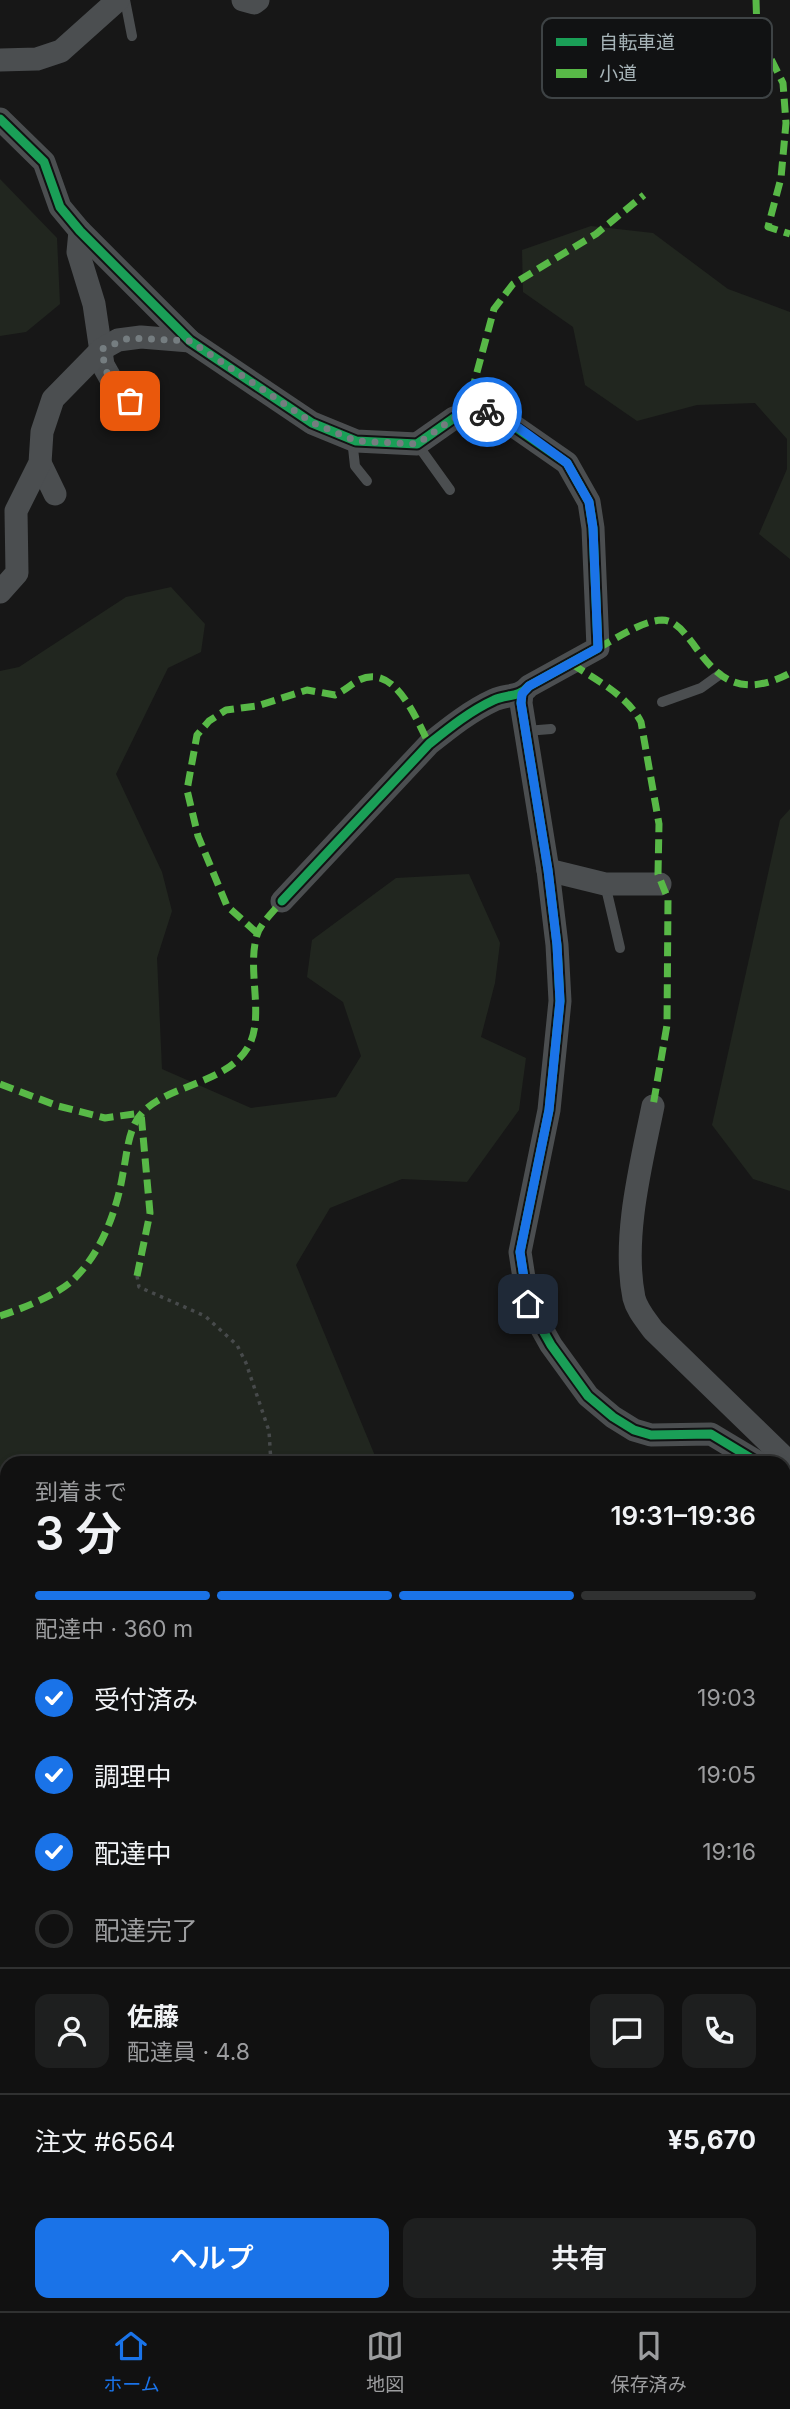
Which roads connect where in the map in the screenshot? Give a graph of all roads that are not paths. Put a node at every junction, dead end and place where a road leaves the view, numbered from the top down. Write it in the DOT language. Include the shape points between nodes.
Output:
graph roads {
  1 [pos="118,0"];
  2 [pos="125,0"];
  3 [pos="243,0"];
  4 [pos="258,0"];
  5 [pos="132,36"];
  6 [pos="0,60"];
  7 [pos="0,119"];
  8 [pos="80,231"];
  9 [pos="190,341"];
  10 [pos="102,349"];
  11 [pos="130,401"];
  12 [pos="352,439"];
  13 [pos="417,444"];
  14 [pos="40,463"];
  15 [pos="367,481"];
  16 [pos="450,490"];
  17 [pos="55,494"];
  18 [pos="0,592"];
  19 [pos="719,675"];
  20 [pos="522,694"];
  21 [pos="662,702"];
  22 [pos="551,729"];
  23 [pos="526,731"];
  24 [pos="548,870"];
  25 [pos="605,884"];
  26 [pos="660,884"];
  27 [pos="282,901"];
  28 [pos="620,948"];
  29 [pos="653,1106"];
  30 [pos="747,1456"];
  31 [pos="783,1456"];
  1 -- 6 [label="street" via="61,51 37,59"];
  2 -- 5 [label="lane"];
  3 -- 4 [label="street"];
  7 -- 8 [label="street" via="44,162 60,207"];
  8 -- 9 [label="street"];
  8 -- 10 [label="street" via="78,252"];
  9 -- 10 [label="street" via="129,338"];
  9 -- 12 [label="street" via="313,423"];
  10 -- 11 [label="street" via="108,375 121,397"];
  10 -- 14 [label="street" via="77,371 48,409"];
  12 -- 13 [label="street"];
  12 -- 15 [label="lane" via="355,466"];
  13 -- 16 [label="lane"];
  13 -- 20 [label="street" via="454,418 495,413 567,463 589,502 598,648"];
  14 -- 17 [label="street"];
  14 -- 18 [label="street" via="16,511 17,573"];
  19 -- 21 [label="lane" via="701,688"];
  20 -- 23 [label="street"];
  20 -- 27 [label="street" via="496,699 429,744"];
  22 -- 23 [label="lane"];
  23 -- 24 [label="street"];
  24 -- 25 [label="street"];
  24 -- 30 [label="street" via="560,1001 549,1110 520,1252 528,1304 588,1396 613,1418 651,1434 711,1434"];
  25 -- 26 [label="street"];
  25 -- 28 [label="lane"];
  29 -- 31 [label="street" via="634,1213 637,1306 653,1330"];
}
